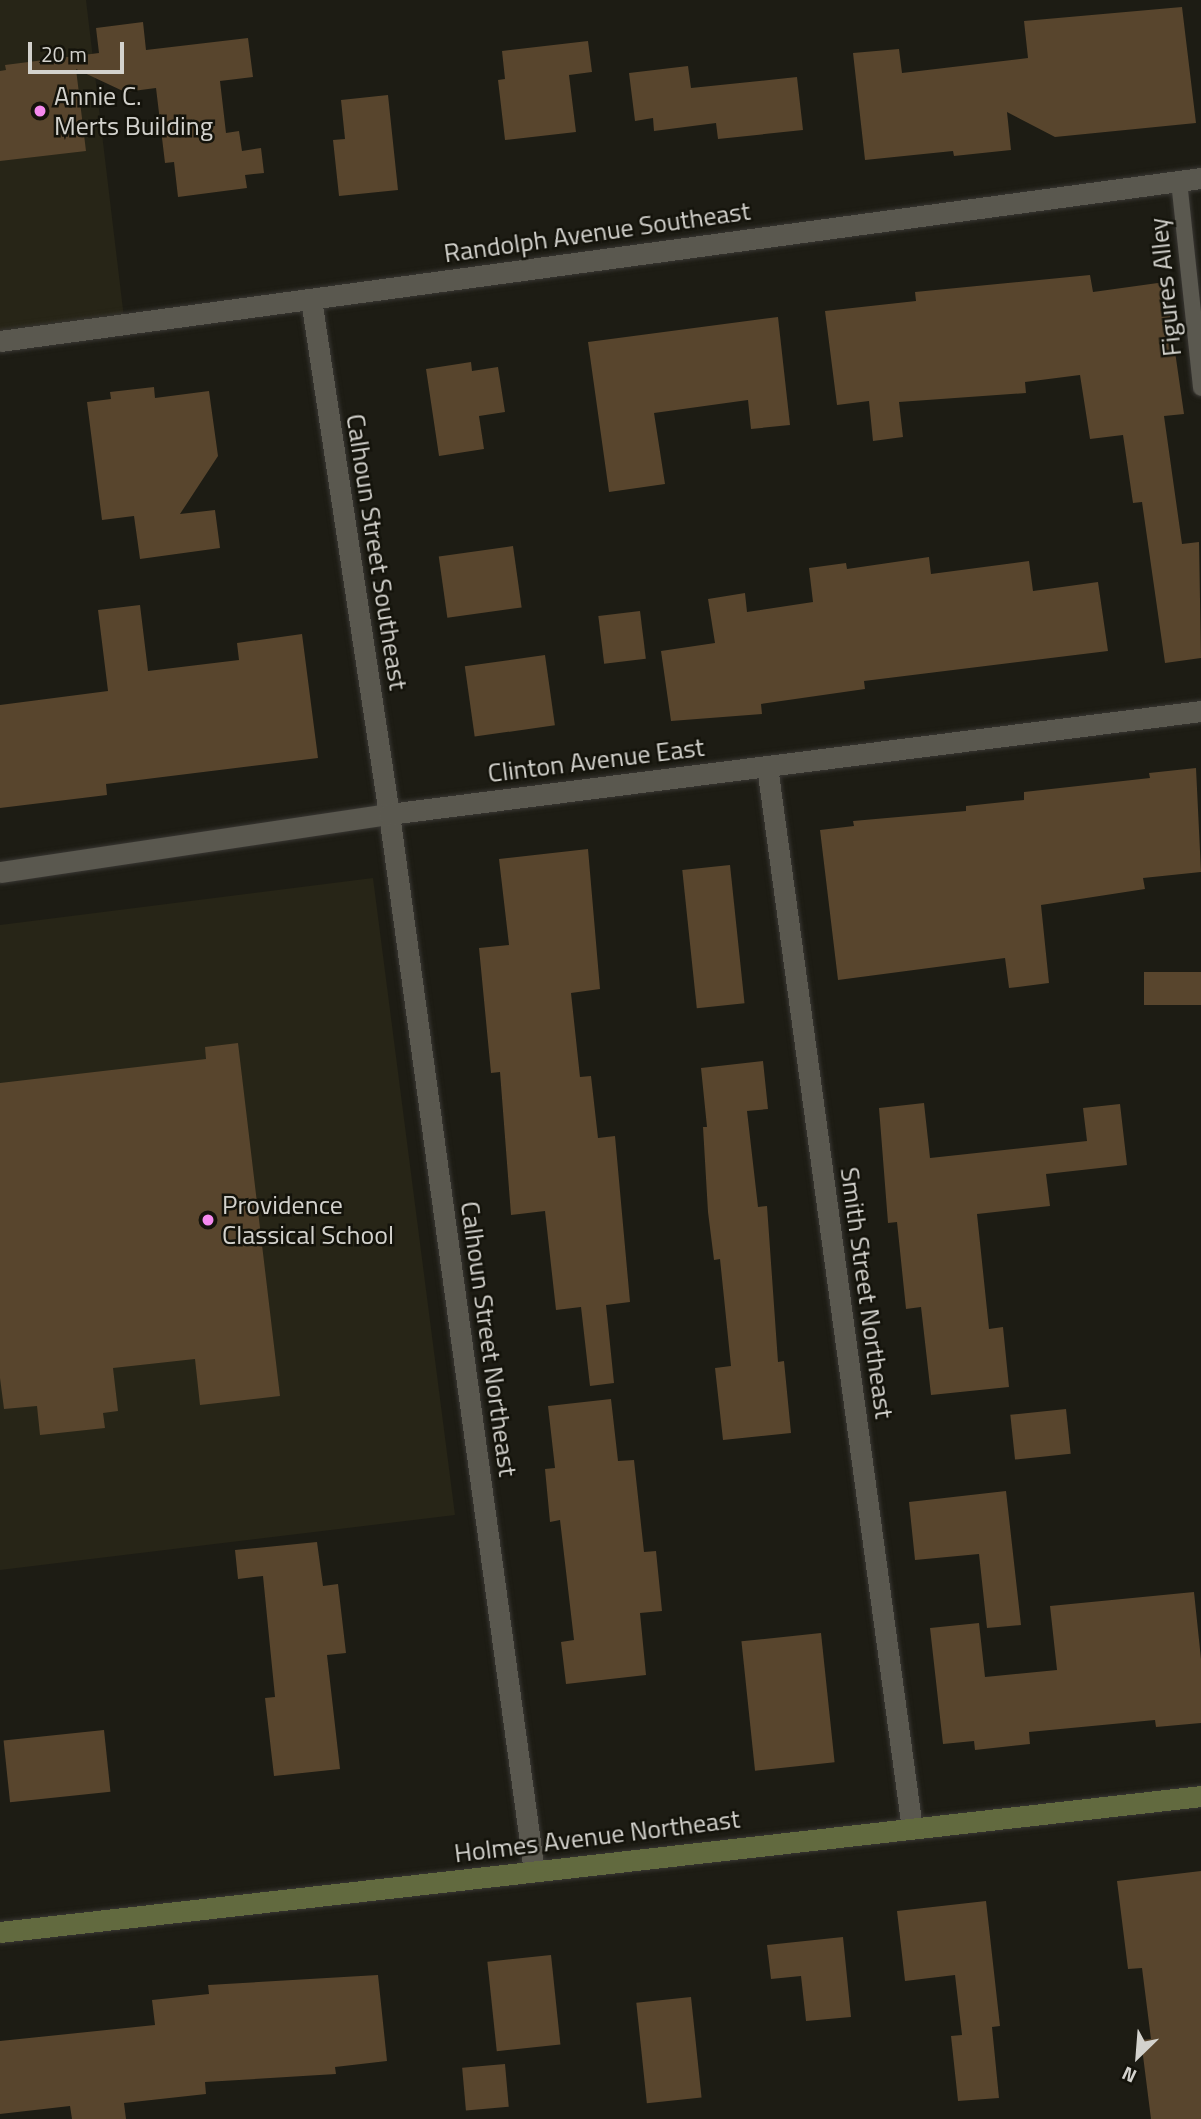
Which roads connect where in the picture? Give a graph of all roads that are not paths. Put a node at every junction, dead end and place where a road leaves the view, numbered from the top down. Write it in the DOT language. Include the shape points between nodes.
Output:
graph roads {
  1 [pos="1201,178"];
  2 [pos="1179,181"];
  3 [pos="311,299"];
  4 [pos="0,341"];
  5 [pos="1201,388"];
  6 [pos="1201,711"];
  7 [pos="767,766"];
  8 [pos="389,814"];
  9 [pos="0,872"];
  10 [pos="1201,1796"];
  11 [pos="912,1828"];
  12 [pos="534,1871"];
  13 [pos="0,1932"];
  1 -- 2 [label="street, Randolph Avenue Southeast"];
  2 -- 3 [label="street, Randolph Avenue Southeast"];
  2 -- 5 [label="lane, Figures Alley"];
  3 -- 4 [label="street, Randolph Avenue Southeast"];
  3 -- 8 [label="street, Calhoun Street Southeast"];
  6 -- 7 [label="street, Clinton Avenue East"];
  7 -- 8 [label="street, Clinton Avenue East"];
  7 -- 11 [label="street, Smith Street Northeast"];
  8 -- 9 [label="street, Clinton Avenue East"];
  8 -- 12 [label="street, Calhoun Street Northeast"];
  10 -- 11 [label="main road, Holmes Avenue Northeast"];
  11 -- 12 [label="main road, Holmes Avenue Northeast"];
  12 -- 13 [label="main road, Holmes Avenue Northeast"];
}
